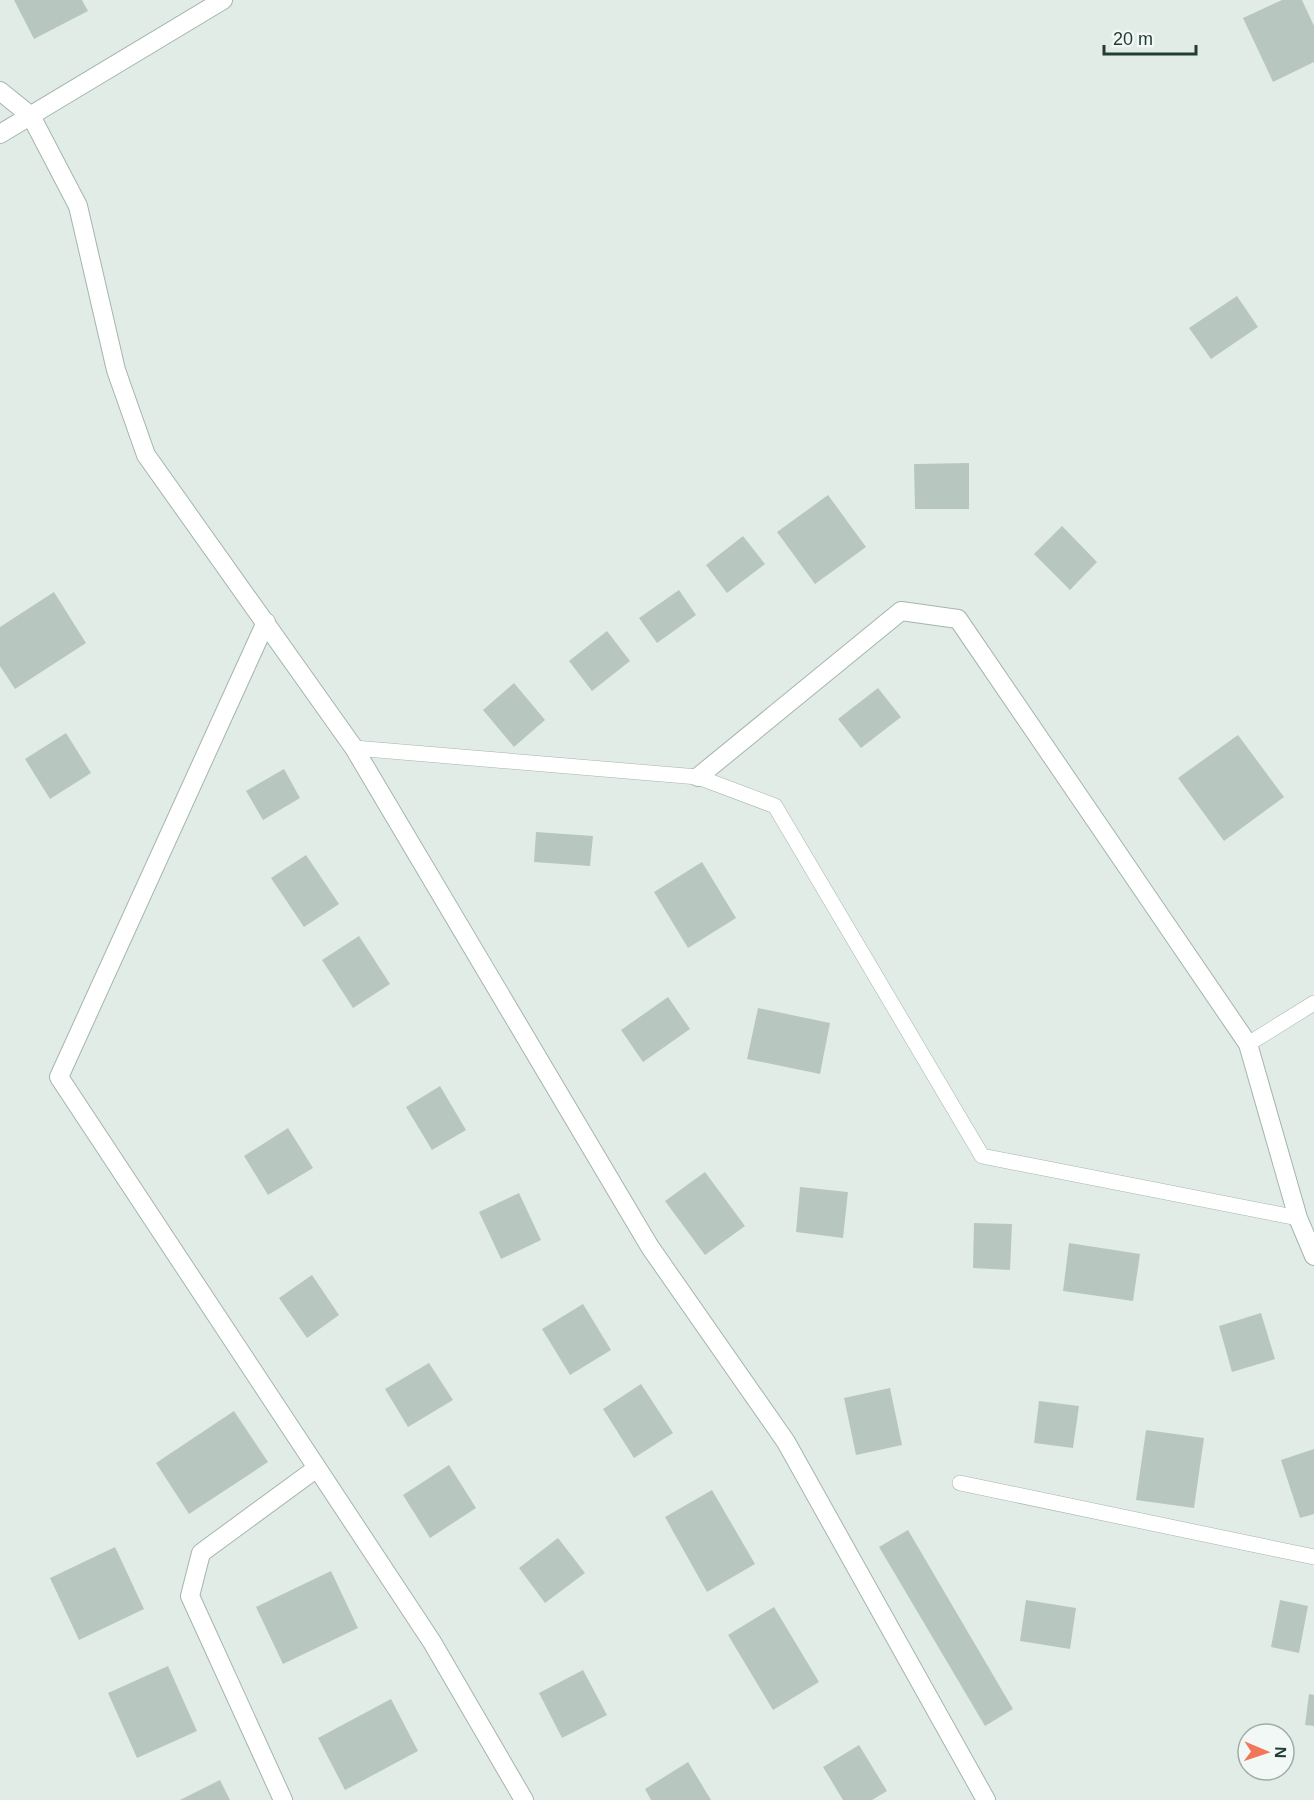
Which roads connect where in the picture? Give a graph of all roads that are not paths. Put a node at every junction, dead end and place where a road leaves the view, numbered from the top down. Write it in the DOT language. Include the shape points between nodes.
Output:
graph roads {
  1 [pos="223,0"];
  2 [pos="0,91"];
  3 [pos="31,116"];
  4 [pos="0,134"];
  5 [pos="266,622"];
  6 [pos="354,748"];
  7 [pos="699,777"];
  8 [pos="1314,1003"];
  9 [pos="1248,1044"];
  10 [pos="1298,1218"];
  11 [pos="1314,1256"];
  12 [pos="317,1468"];
  13 [pos="960,1483"];
  14 [pos="1314,1557"];
  15 [pos="283,1800"];
  16 [pos="524,1800"];
  17 [pos="986,1800"];
  1 -- 3 [label="street"];
  2 -- 3 [label="street"];
  3 -- 4 [label="street"];
  3 -- 5 [label="street" via="78,206 116,370 146,455"];
  5 -- 6 [label="street"];
  5 -- 12 [label="street" via="59,1077"];
  6 -- 7 [label="lane"];
  6 -- 17 [label="street" via="650,1247 786,1442"];
  7 -- 9 [label="street" via="901,611 958,619"];
  7 -- 10 [label="lane" via="775,806 982,1156"];
  8 -- 9 [label="lane"];
  9 -- 10 [label="street"];
  10 -- 11 [label="street"];
  12 -- 15 [label="street" via="201,1553 190,1596"];
  12 -- 16 [label="street" via="432,1642"];
  13 -- 14 [label="lane"];
}
